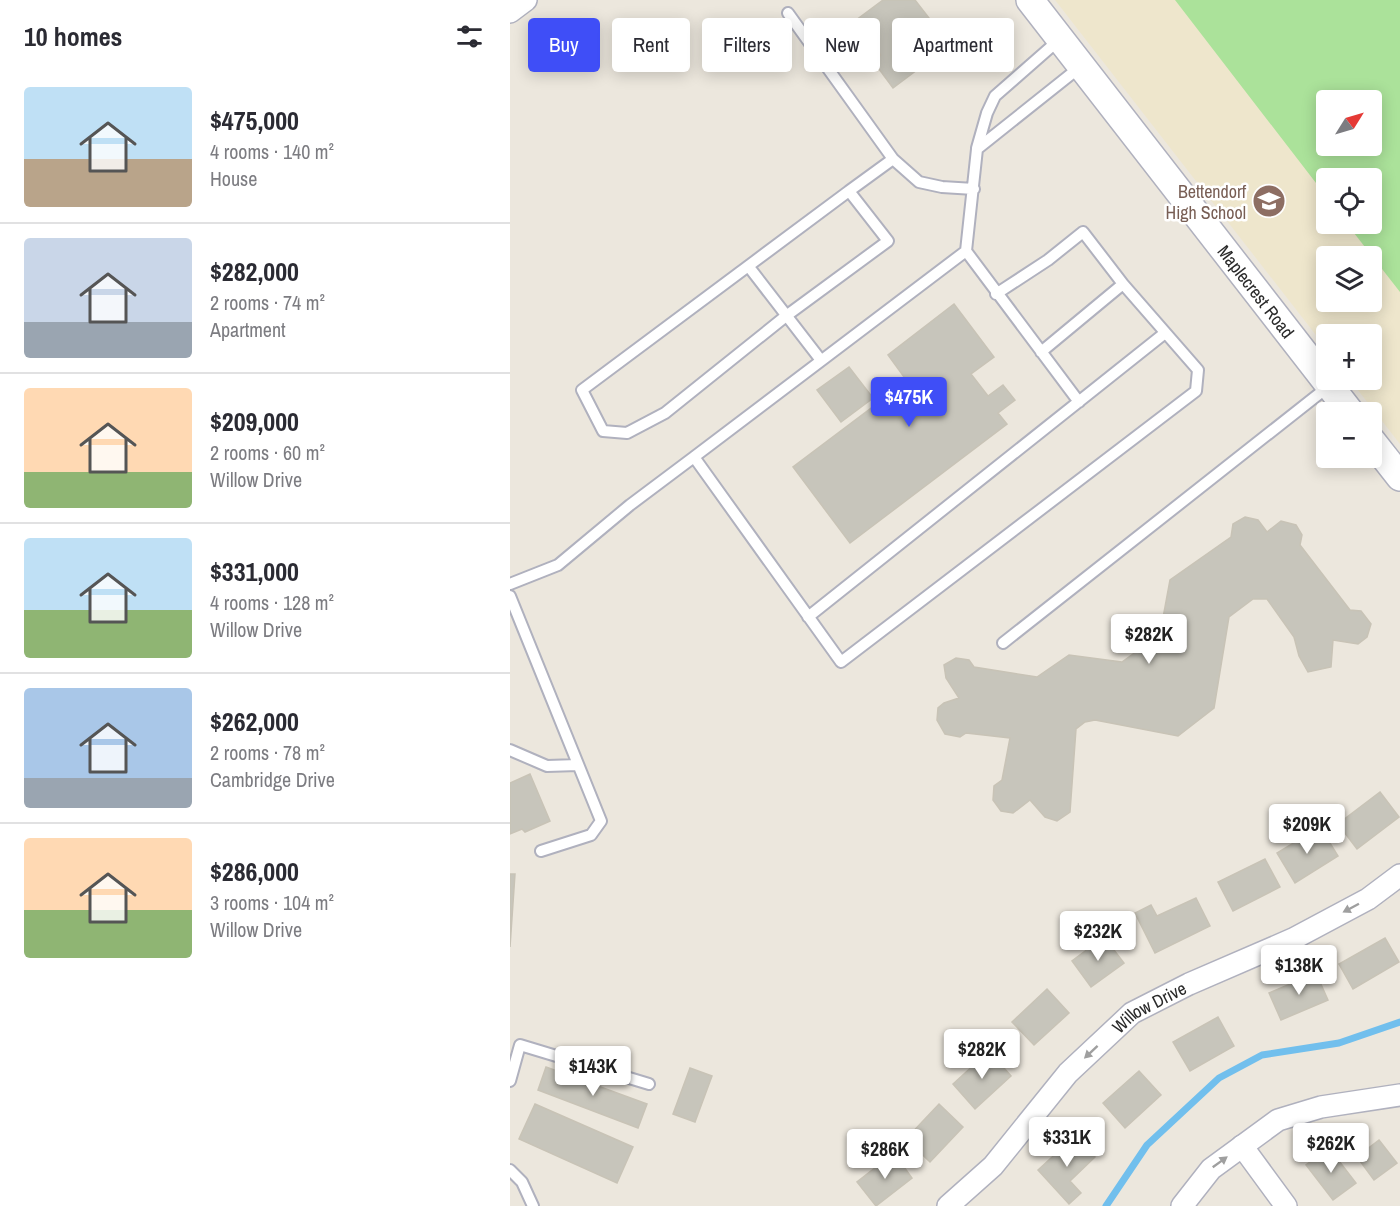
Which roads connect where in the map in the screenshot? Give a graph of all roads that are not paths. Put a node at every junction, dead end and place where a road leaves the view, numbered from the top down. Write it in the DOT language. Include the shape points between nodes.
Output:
graph roads {
  1 [pos="526,0"];
  2 [pos="1030,0"];
  3 [pos="510,12"];
  4 [pos="788,13"];
  5 [pos="1059,39"];
  6 [pos="1080,67"];
  7 [pos="977,149"];
  8 [pos="892,159"];
  9 [pos="974,189"];
  10 [pos="849,191"];
  11 [pos="966,251"];
  12 [pos="749,267"];
  13 [pos="1123,284"];
  14 [pos="996,294"];
  15 [pos="786,316"];
  16 [pos="1165,333"];
  17 [pos="1041,352"];
  18 [pos="820,359"];
  19 [pos="1316,368"];
  20 [pos="1325,390"];
  21 [pos="1333,390"];
  22 [pos="1079,402"];
  23 [pos="1342,402"];
  24 [pos="1382,454"];
  25 [pos="694,457"];
  26 [pos="1400,477"];
  27 [pos="510,584"];
  28 [pos="510,596"];
  29 [pos="808,617"];
  30 [pos="1003,643"];
  31 [pos="510,750"];
  32 [pos="578,765"];
  33 [pos="541,851"];
  34 [pos="1400,875"];
  35 [pos="510,1081"];
  36 [pos="649,1084"];
  37 [pos="1400,1095"];
  38 [pos="1242,1146"];
  39 [pos="510,1170"];
  40 [pos="533,1206"];
  41 [pos="948,1206"];
  42 [pos="1182,1206"];
  43 [pos="1286,1206"];
  1 -- 3 [label="street"];
  2 -- 5 [label="street, Maplecrest Road"];
  4 -- 8 [label="lane"];
  5 -- 6 [label="street, Maplecrest Road"];
  5 -- 7 [label="lane" via="995,96"];
  6 -- 7 [label="lane"];
  6 -- 19 [label="street, Maplecrest Road"];
  7 -- 9 [label="lane"];
  8 -- 9 [label="lane" via="919,182"];
  8 -- 10 [label="lane"];
  9 -- 11 [label="lane"];
  10 -- 12 [label="lane"];
  10 -- 15 [label="lane" via="888,241"];
  11 -- 14 [label="lane"];
  11 -- 18 [label="lane"];
  12 -- 15 [label="lane"];
  12 -- 15 [label="lane" via="582,390 603,431 627,433 665,413"];
  13 -- 14 [label="lane" via="1083,231"];
  13 -- 16 [label="lane"];
  13 -- 17 [label="lane"];
  14 -- 17 [label="lane"];
  15 -- 18 [label="lane"];
  16 -- 22 [label="lane"];
  16 -- 29 [label="lane" via="1198,370 1196,391 841,662"];
  17 -- 22 [label="lane"];
  18 -- 25 [label="lane"];
  20 -- 30 [label="lane"];
  21 -- 23 [label="street, Maplecrest Road"];
  22 -- 29 [label="lane"];
  24 -- 26 [label="street"];
  25 -- 27 [label="lane" via="558,565"];
  25 -- 29 [label="lane"];
  28 -- 32 [label="lane"];
  31 -- 32 [label="lane" via="546,766"];
  32 -- 33 [label="lane" via="601,821 591,835"];
  34 -- 41 [label="street, Willow Drive, one-way" via="1368,899 1293,939 1132,1013 1068,1073 993,1166"];
  35 -- 36 [label="lane" via="520,1045"];
  37 -- 38 [label="street" via="1321,1107 1278,1120"];
  42 -- 38 [label="street, one-way" via="1211,1169"];
  38 -- 43 [label="street"];
  39 -- 40 [label="lane" via="522,1182"];
}
